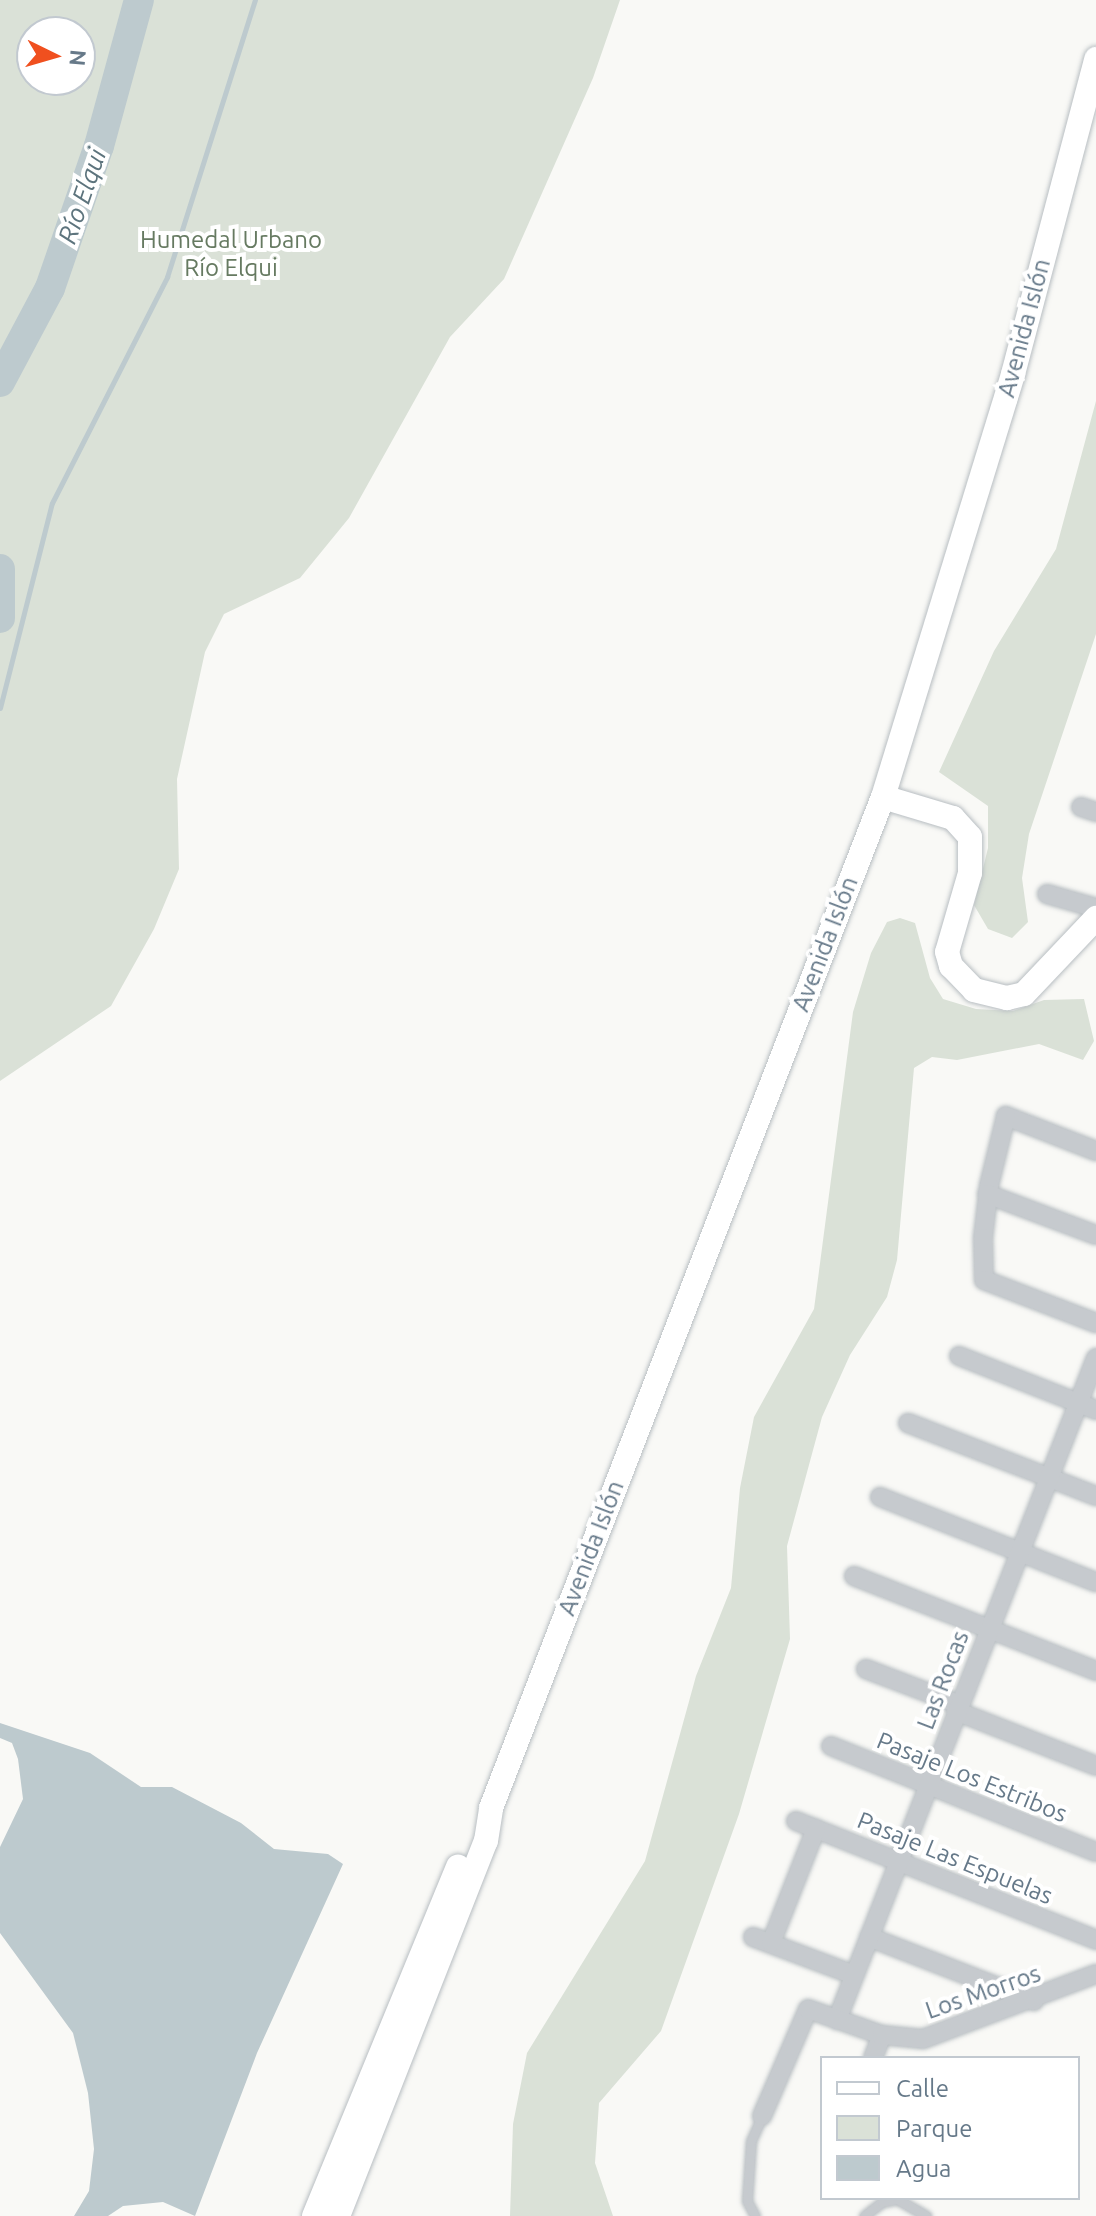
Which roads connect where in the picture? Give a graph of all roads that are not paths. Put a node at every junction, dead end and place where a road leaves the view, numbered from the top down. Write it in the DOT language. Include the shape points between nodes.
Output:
graph roads {
  1 [pos="1096,59"];
  2 [pos="883,797"];
  3 [pos="1047,894"];
  4 [pos="1096,908"];
  5 [pos="1096,918"];
  6 [pos="1096,1151"];
  7 [pos="987,1194"];
  8 [pos="1096,1235"];
  9 [pos="1096,1323"];
  10 [pos="959,1356"];
  11 [pos="1096,1358"];
  12 [pos="1087,1406"];
  13 [pos="908,1423"];
  14 [pos="1049,1478"];
  15 [pos="1096,1496"];
  16 [pos="880,1497"];
  17 [pos="1019,1552"];
  18 [pos="854,1576"];
  19 [pos="1096,1582"];
  20 [pos="988,1629"];
  21 [pos="866,1669"];
  22 [pos="1096,1671"];
  23 [pos="957,1708"];
  24 [pos="831,1746"];
  25 [pos="1096,1766"];
  26 [pos="927,1786"];
  27 [pos="491,1808"];
  28 [pos="796,1821"];
  29 [pos="816,1829"];
  30 [pos="1096,1852"];
  31 [pos="899,1861"];
  32 [pos="753,1937"];
  33 [pos="869,1937"];
  34 [pos="1096,1940"];
  35 [pos="771,1943"];
  36 [pos="1096,1974"];
  37 [pos="854,1975"];
  38 [pos="1034,2001"];
  39 [pos="837,2020"];
  40 [pos="882,2035"];
  41 [pos="874,2056"];
  42 [pos="762,2116"];
  43 [pos="892,2200"];
  44 [pos="899,2200"];
  45 [pos="314,2216"];
  46 [pos="338,2216"];
  47 [pos="755,2216"];
  48 [pos="864,2216"];
  49 [pos="927,2216"];
  1 -- 2 [label="main road, Avenida Islón" via="1013,374"];
  2 -- 5 [label="main road" via="953,818 970,837 970,873 947,952 951,966 974,990 1007,998 1024,994"];
  2 -- 27 [label="main road, Avenida Islón"];
  3 -- 4 [label="street"];
  6 -- 7 [label="street" via="1006,1116"];
  7 -- 8 [label="street"];
  7 -- 9 [label="street" via="984,1280"];
  10 -- 12 [label="street"];
  11 -- 12 [label="street, Las Rocas"];
  12 -- 14 [label="street, Las Rocas"];
  13 -- 14 [label="street"];
  14 -- 15 [label="street"];
  14 -- 17 [label="street, Las Rocas"];
  16 -- 17 [label="street"];
  17 -- 19 [label="street"];
  17 -- 20 [label="street, Las Rocas"];
  18 -- 20 [label="street"];
  20 -- 22 [label="street"];
  20 -- 23 [label="street, Las Rocas"];
  21 -- 23 [label="street"];
  23 -- 25 [label="street"];
  23 -- 26 [label="street, Las Rocas"];
  24 -- 26 [label="street, Pasaje Los Estribos"];
  26 -- 30 [label="street, Pasaje Los Estribos"];
  26 -- 31 [label="street, Las Rocas"];
  27 -- 45 [label="main road, Avenida Islón" via="475,1827"];
  27 -- 46 [label="main road, Avenida Islón" via="486,1841"];
  28 -- 29 [label="street, Pasaje Las Espuelas"];
  29 -- 31 [label="street, Pasaje Las Espuelas"];
  29 -- 35 [label="street"];
  31 -- 33 [label="street, Las Rocas"];
  31 -- 34 [label="street, Pasaje Las Espuelas"];
  32 -- 35 [label="street"];
  33 -- 37 [label="street, Las Rocas"];
  33 -- 38 [label="street"];
  35 -- 37 [label="street"];
  36 -- 38 [label="street, Los Morros"];
  37 -- 39 [label="street, Las Rocas"];
  38 -- 40 [label="street, Los Morros" via="923,2039"];
  39 -- 40 [label="street, Los Morros"];
  39 -- 42 [label="street, Los Morros" via="808,2009"];
  40 -- 41 [label="street"];
  42 -- 47 [label="lane" via="751,2141 747,2201"];
  43 -- 48 [label="lane"];
  44 -- 49 [label="lane"];
}
